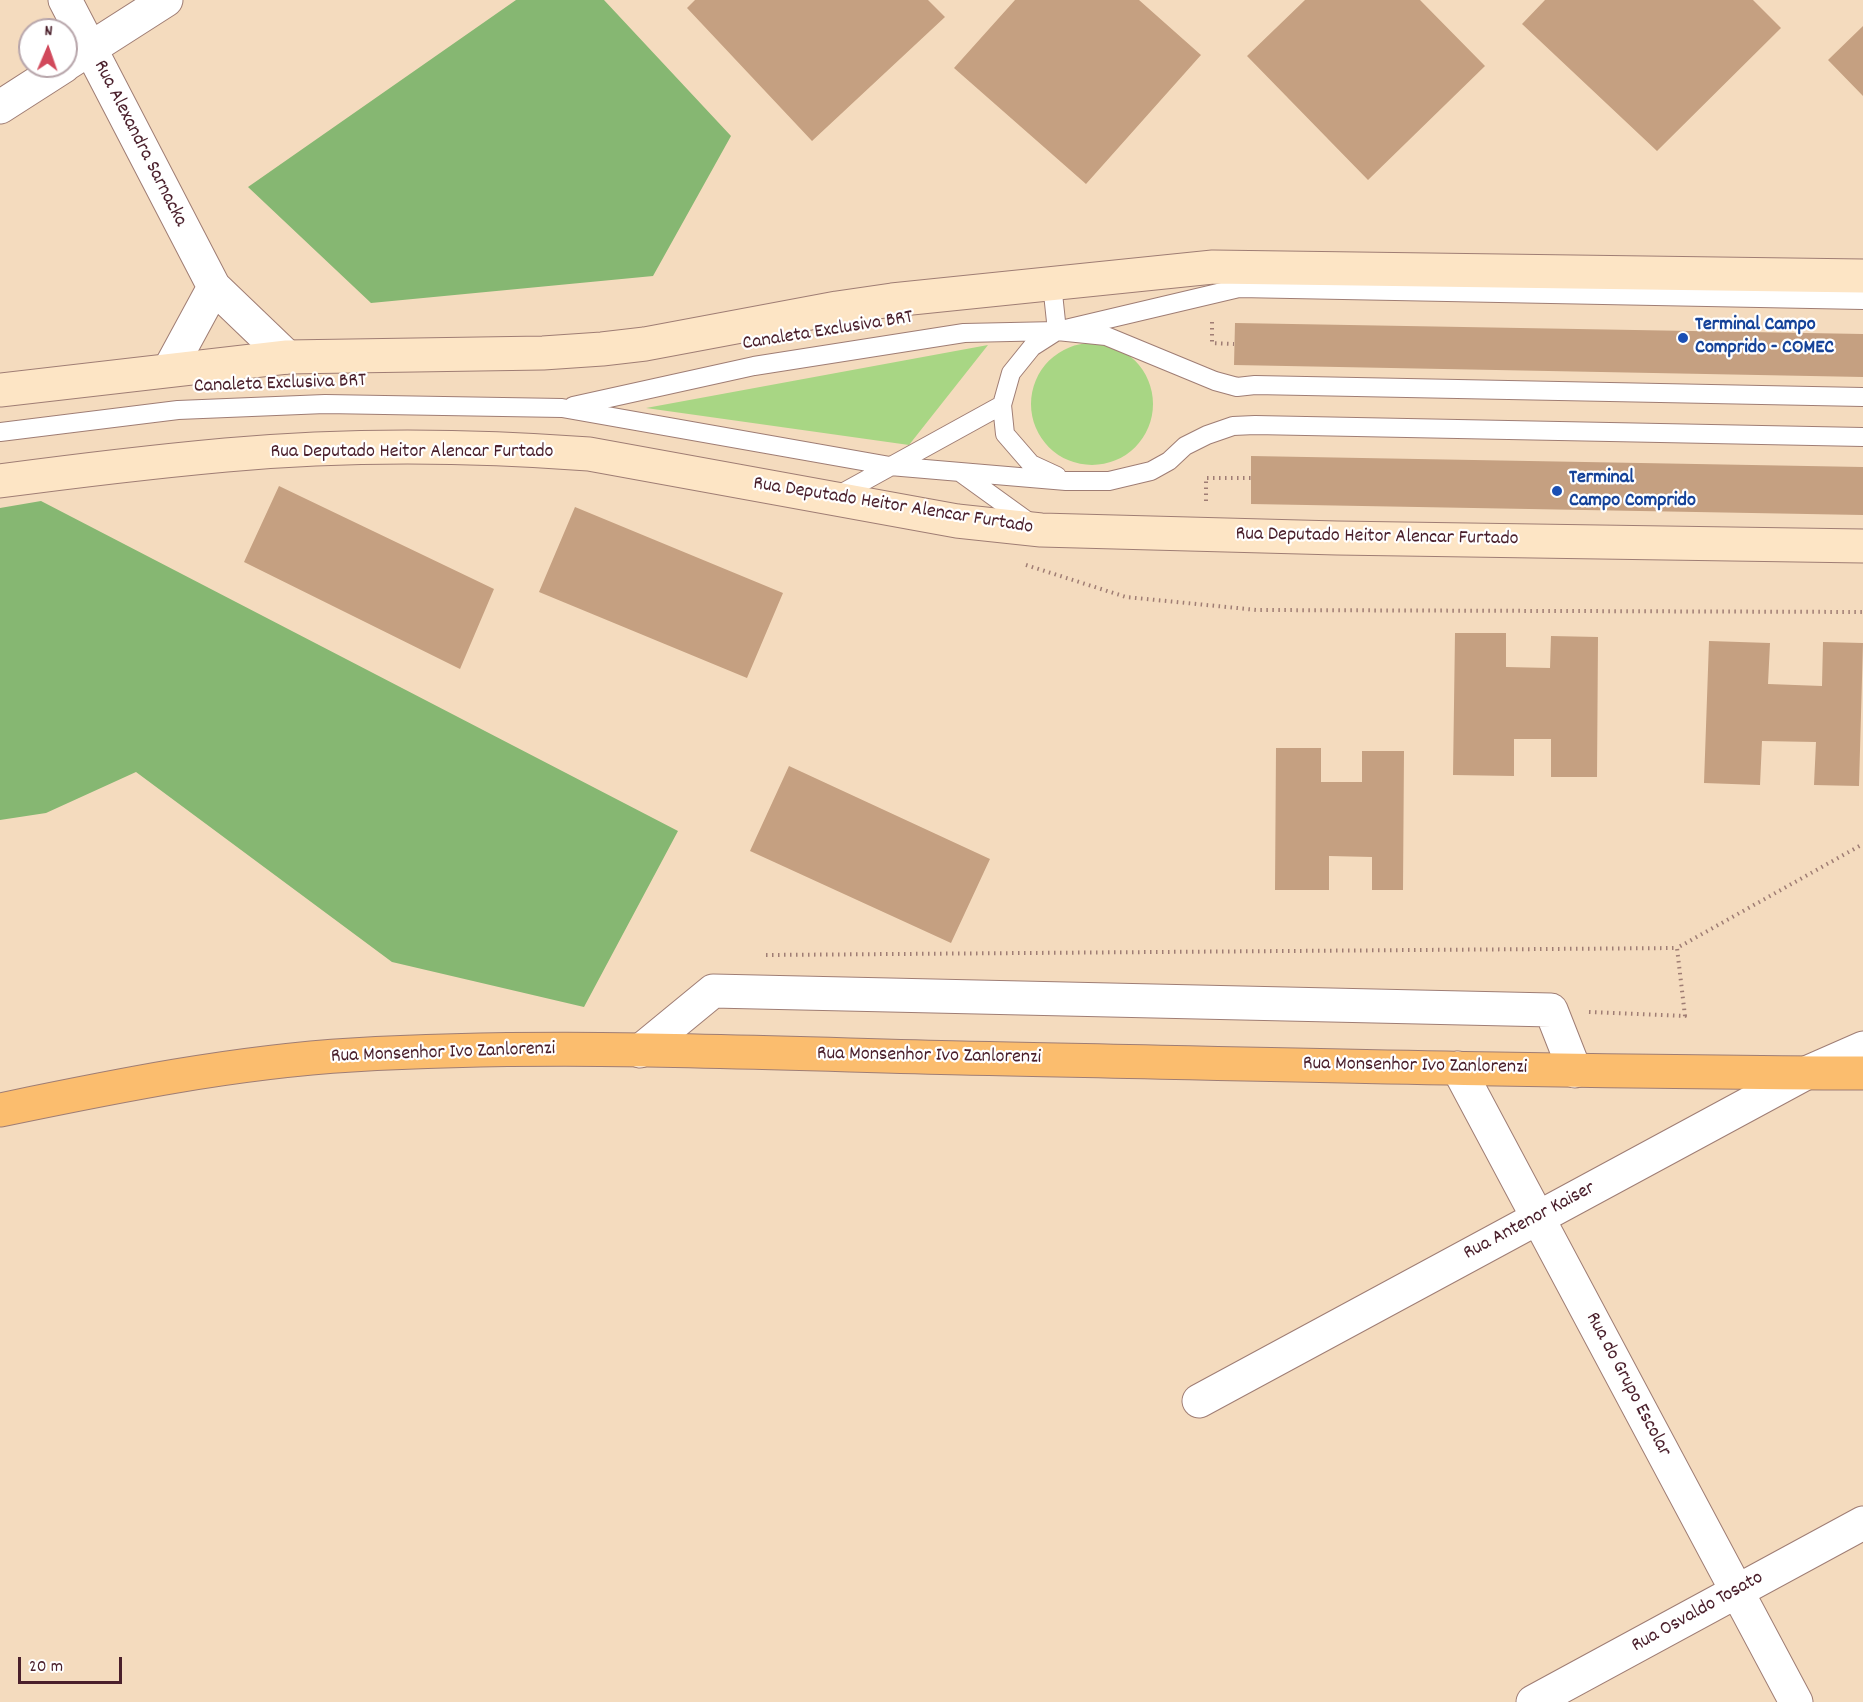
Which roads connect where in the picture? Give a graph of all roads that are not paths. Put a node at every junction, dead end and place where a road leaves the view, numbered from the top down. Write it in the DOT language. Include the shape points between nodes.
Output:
graph roads {
  1 [pos="64,0"];
  2 [pos="166,0"];
  3 [pos="67,18"];
  4 [pos="78,57"];
  5 [pos="78,68"];
  6 [pos="45,78"];
  7 [pos="0,107"];
  8 [pos="1863,276"];
  9 [pos="1052,284"];
  10 [pos="214,288"];
  11 [pos="1863,300"];
  12 [pos="1057,331"];
  13 [pos="288,357"];
  14 [pos="169,370"];
  15 [pos="0,390"];
  16 [pos="1863,397"];
  17 [pos="1002,405"];
  18 [pos="562,408"];
  19 [pos="0,432"];
  20 [pos="1863,437"];
  21 [pos="890,466"];
  22 [pos="959,472"];
  23 [pos="0,481"];
  24 [pos="1066,481"];
  25 [pos="831,500"];
  26 [pos="1041,530"];
  27 [pos="1863,546"];
  28 [pos="1863,1048"];
  29 [pos="640,1051"];
  30 [pos="1458,1068"];
  31 [pos="1575,1071"];
  32 [pos="1806,1073"];
  33 [pos="1863,1073"];
  34 [pos="0,1110"];
  35 [pos="1538,1218"];
  36 [pos="1198,1401"];
  37 [pos="1863,1523"];
  38 [pos="1737,1592"];
  39 [pos="1533,1702"];
  40 [pos="1796,1702"];
  1 -- 3 [label="street, Rua Alexandra Sarnacka"];
  2 -- 4 [label="street"];
  5 -- 10 [label="street, Rua Alexandra Sarnacka"];
  6 -- 7 [label="street"];
  8 -- 9 [label="street" via="1213,267"];
  9 -- 12 [label="lane"];
  9 -- 13 [label="street" via="892,300 602,349"];
  10 -- 13 [label="street, Rua Alexandra Sarnacka"];
  10 -- 14 [label="street"];
  11 -- 12 [label="lane" via="1239,288"];
  12 -- 16 [label="lane" via="1106,336 1237,387"];
  12 -- 17 [label="lane" via="1032,347 1011,373"];
  12 -- 18 [label="lane, Canaleta Exclusiva BRT" via="952,334 754,366"];
  13 -- 14 [label="street"];
  14 -- 15 [label="street"];
  17 -- 21 [label="lane"];
  17 -- 24 [label="lane" via="1005,434 1031,464"];
  18 -- 19 [label="lane, Canaleta Exclusiva BRT" via="325,404 178,410"];
  18 -- 21 [label="lane, Canaleta Exclusiva BRT"];
  20 -- 24 [label="lane" via="1233,426 1185,446 1151,471 1109,482"];
  21 -- 22 [label="lane, Canaleta Exclusiva BRT"];
  21 -- 25 [label="lane"];
  22 -- 24 [label="lane, Canaleta Exclusiva BRT"];
  22 -- 26 [label="lane"];
  23 -- 25 [label="street, Rua Deputado Heitor Alencar Furtado" via="228,455 328,449 532,450 589,454"];
  25 -- 26 [label="street, Rua Deputado Heitor Alencar Furtado"];
  26 -- 27 [label="street, Rua Deputado Heitor Alencar Furtado"];
  28 -- 32 [label="street, Rua Antenor Kaiser"];
  29 -- 30 [label="main road, Rua Monsenhor Ivo Zanlorenzi"];
  29 -- 31 [label="street" via="713,991 766,992 1551,1010"];
  29 -- 34 [label="main road, Rua Monsenhor Ivo Zanlorenzi" via="447,1051 269,1063"];
  30 -- 31 [label="main road, Rua Monsenhor Ivo Zanlorenzi"];
  30 -- 35 [label="street, Rua do Grupo Escolar"];
  31 -- 32 [label="main road, Rua Monsenhor Ivo Zanlorenzi"];
  32 -- 33 [label="main road, Rua Monsenhor Ivo Zanlorenzi"];
  32 -- 35 [label="street, Rua Antenor Kaiser"];
  35 -- 36 [label="street, Rua Antenor Kaiser"];
  35 -- 38 [label="street, Rua do Grupo Escolar"];
  37 -- 38 [label="street, Rua Osvaldo Tosato"];
  38 -- 39 [label="street, Rua Osvaldo Tosato"];
  38 -- 40 [label="street, Rua do Grupo Escolar"];
}
